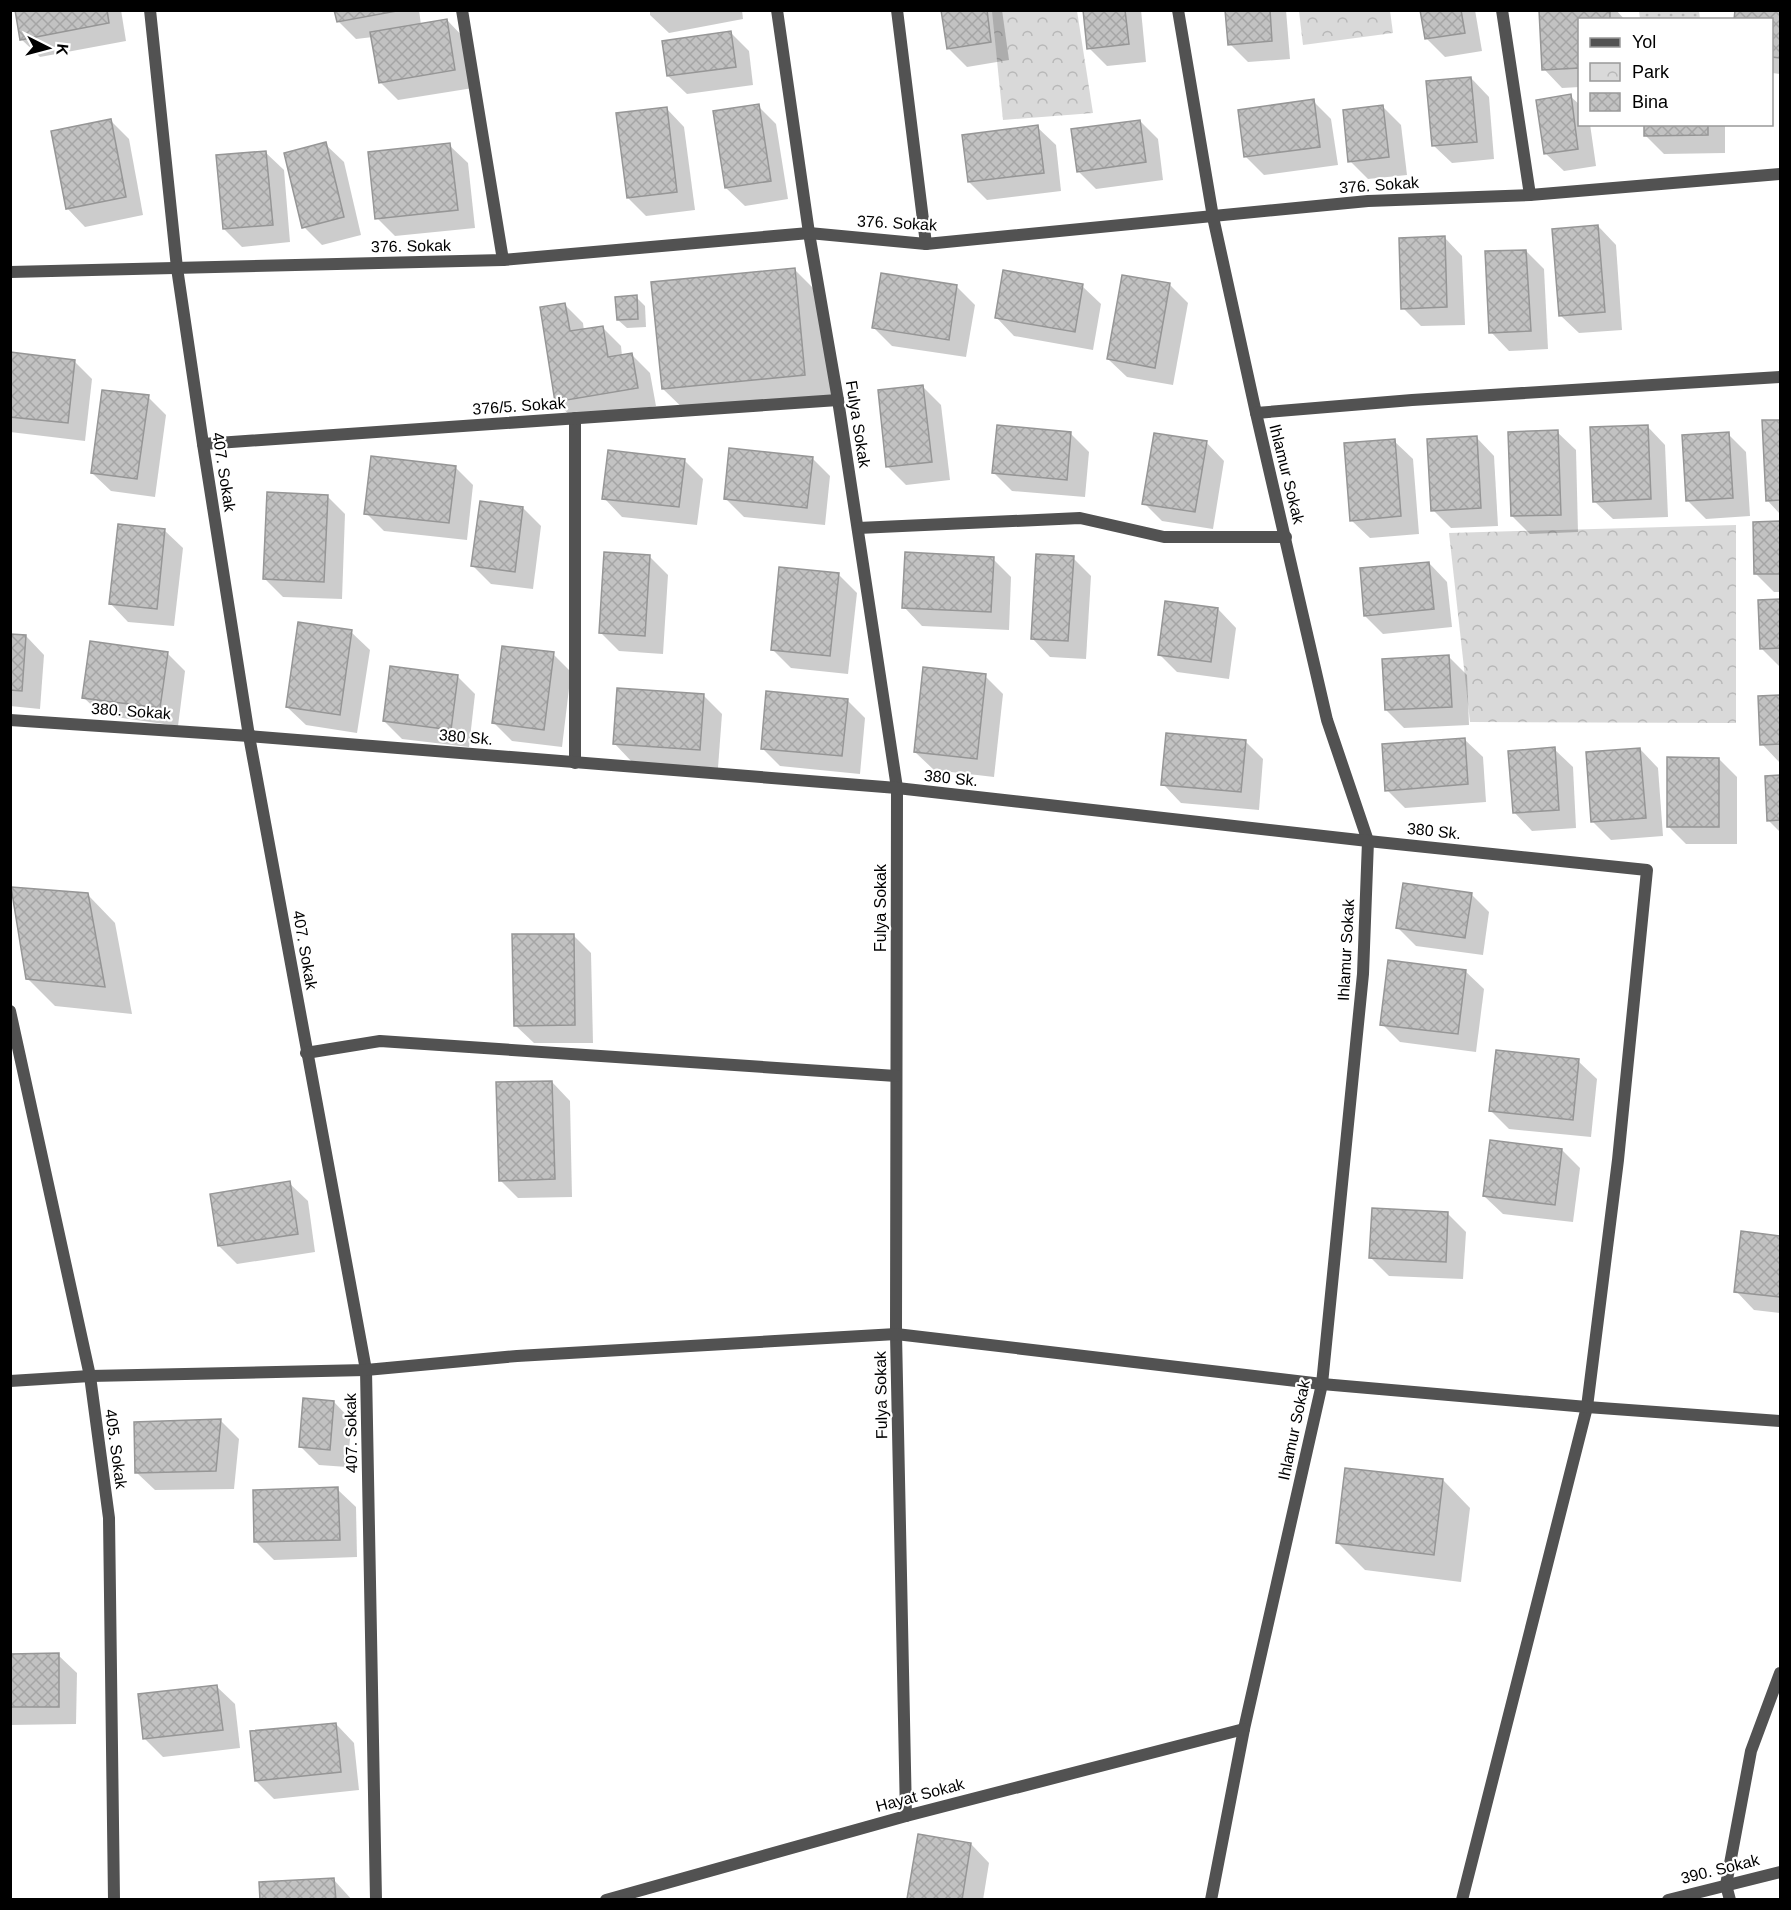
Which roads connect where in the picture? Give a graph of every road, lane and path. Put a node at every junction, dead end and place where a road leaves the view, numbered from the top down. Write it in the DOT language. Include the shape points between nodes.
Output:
graph roads {
  1 [pos="150,10"];
  2 [pos="462,10"];
  3 [pos="777,10"];
  4 [pos="897,10"];
  5 [pos="1178,10"];
  6 [pos="1502,10"];
  7 [pos="1780,174"];
  8 [pos="1530,195"];
  9 [pos="1213,217"];
  10 [pos="809,233"];
  11 [pos="926,244"];
  12 [pos="503,260"];
  13 [pos="177,268"];
  14 [pos="10,272"];
  15 [pos="1780,377"];
  16 [pos="838,400"];
  17 [pos="1256,413"];
  18 [pos="574,418"];
  19 [pos="203,444"];
  20 [pos="858,528"];
  21 [pos="1286,537"];
  22 [pos="10,720"];
  23 [pos="249,736"];
  24 [pos="575,763"];
  25 [pos="897,788"];
  26 [pos="1368,841"];
  27 [pos="10,1011"];
  28 [pos="306,1053"];
  29 [pos="896,1076"];
  30 [pos="896,1334"];
  31 [pos="366,1370"];
  32 [pos="90,1376"];
  33 [pos="10,1380"];
  34 [pos="1322,1384"];
  35 [pos="1587,1407"];
  36 [pos="1780,1421"];
  37 [pos="1780,1672"];
  38 [pos="1244,1729"];
  39 [pos="906,1816"];
  40 [pos="1780,1872"];
  41 [pos="1726,1885"];
  42 [pos="114,1899"];
  43 [pos="376,1899"];
  44 [pos="606,1899"];
  45 [pos="1211,1899"];
  46 [pos="1462,1899"];
  47 [pos="1668,1899"];
  48 [pos="1730,1899"];
  1 -- 13 [label="street, 407. Sokak"];
  2 -- 12 [label="street"];
  3 -- 10 [label="street, Fulya Sokak"];
  4 -- 11 [label="street"];
  5 -- 9 [label="street, Ihlamur Sokak"];
  6 -- 8 [label="street"];
  7 -- 8 [label="street, 376. Sokak"];
  8 -- 9 [label="street, 376. Sokak" via="1368,201"];
  9 -- 11 [label="street, 376. Sokak"];
  9 -- 17 [label="street, Ihlamur Sokak"];
  10 -- 11 [label="street, 376. Sokak"];
  10 -- 12 [label="street, 376. Sokak"];
  10 -- 16 [label="street, Fulya Sokak"];
  12 -- 13 [label="street, 376. Sokak"];
  13 -- 14 [label="street, 376. Sokak"];
  13 -- 19 [label="street, 407. Sokak"];
  15 -- 17 [label="street"];
  16 -- 18 [label="street, 376/5. Sokak"];
  16 -- 20 [label="street, Fulya Sokak"];
  17 -- 21 [label="street, Ihlamur Sokak"];
  18 -- 19 [label="street, 376/5. Sokak"];
  18 -- 24 [label="street"];
  19 -- 23 [label="street, 407. Sokak"];
  20 -- 21 [label="street" via="1080,518 1164,537"];
  20 -- 25 [label="street, Fulya Sokak"];
  21 -- 26 [label="street, Ihlamur Sokak" via="1327,720"];
  22 -- 23 [label="street, 380. Sokak"];
  23 -- 24 [label="street, 380 Sk."];
  23 -- 28 [label="street, 407. Sokak"];
  24 -- 25 [label="street, 380 Sk."];
  25 -- 26 [label="street, 380 Sk."];
  25 -- 29 [label="street, Fulya Sokak"];
  26 -- 34 [label="street, Ihlamur Sokak" via="1363,974"];
  26 -- 35 [label="street, 380 Sk." via="1647,870 1618,1160"];
  27 -- 32 [label="street, 405. Sokak"];
  28 -- 29 [label="street" via="381,1041"];
  28 -- 31 [label="street, 407. Sokak"];
  29 -- 30 [label="street, Fulya Sokak"];
  30 -- 31 [label="street" via="517,1356"];
  30 -- 34 [label="street"];
  30 -- 39 [label="street, Fulya Sokak"];
  31 -- 32 [label="street"];
  31 -- 43 [label="street, 407. Sokak"];
  32 -- 33 [label="street"];
  32 -- 42 [label="street, 405. Sokak" via="109,1518"];
  34 -- 35 [label="street"];
  34 -- 38 [label="street, Ihlamur Sokak"];
  35 -- 36 [label="street"];
  35 -- 46 [label="street"];
  37 -- 41 [label="street" via="1751,1751"];
  38 -- 39 [label="street, Hayat Sokak"];
  38 -- 45 [label="street, Ihlamur Sokak"];
  39 -- 44 [label="street, Hayat Sokak"];
  40 -- 41 [label="street, 390. Sokak"];
  41 -- 47 [label="street, 390. Sokak"];
  41 -- 48 [label="street"];
}
